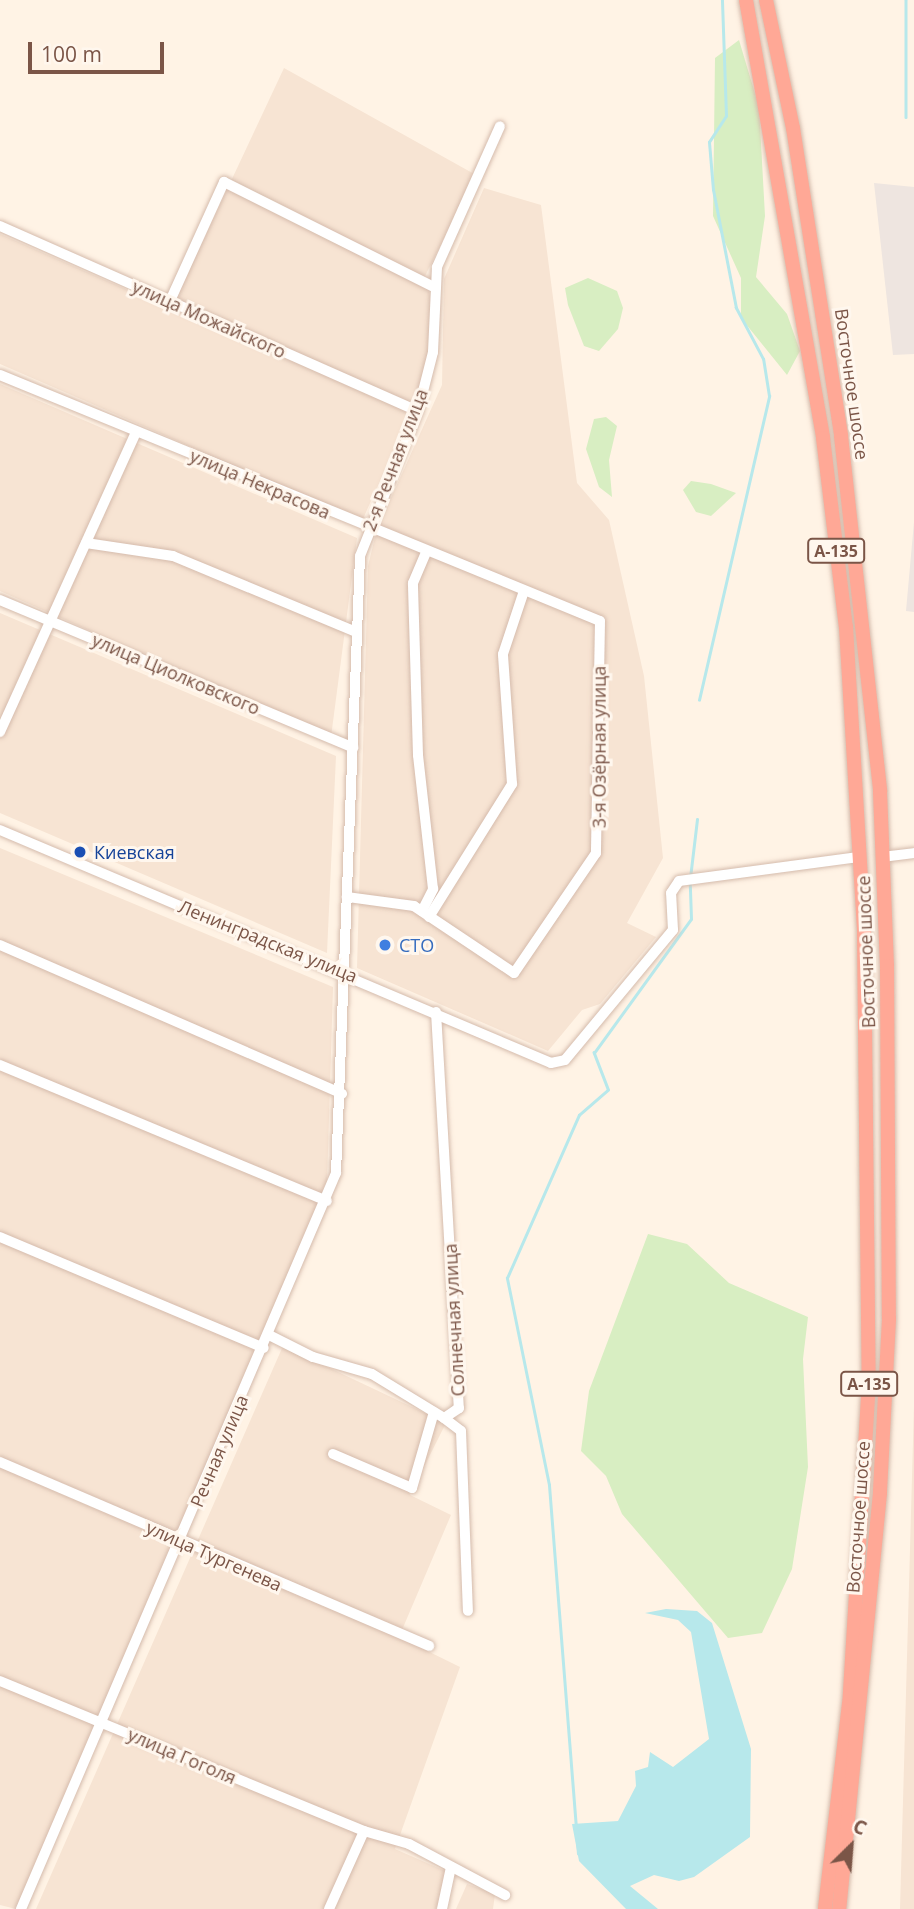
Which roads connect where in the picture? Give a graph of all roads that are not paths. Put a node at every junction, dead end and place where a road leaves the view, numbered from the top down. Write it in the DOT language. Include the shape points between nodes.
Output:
graph roads {
  1 [pos="746,0"];
  2 [pos="766,0"];
  3 [pos="500,126"];
  4 [pos="0,226"];
  5 [pos="432,286"];
  6 [pos="170,301"];
  7 [pos="0,375"];
  8 [pos="418,411"];
  9 [pos="136,432"];
  10 [pos="366,529"];
  11 [pos="86,543"];
  12 [pos="426,552"];
  13 [pos="859,584"];
  14 [pos="841,585"];
  15 [pos="524,591"];
  16 [pos="0,600"];
  17 [pos="50,621"];
  18 [pos="600,621"];
  19 [pos="354,631"];
  20 [pos="0,732"];
  21 [pos="353,748"];
  22 [pos="0,830"];
  23 [pos="914,853"];
  24 [pos="860,857"];
  25 [pos="882,857"];
  26 [pos="347,897"];
  27 [pos="426,914"];
  28 [pos="0,945"];
  29 [pos="348,976"];
  30 [pos="436,1012"];
  31 [pos="0,1065"];
  32 [pos="342,1094"];
  33 [pos="869,1119"];
  34 [pos="888,1159"];
  35 [pos="327,1201"];
  36 [pos="0,1237"];
  37 [pos="270,1335"];
  38 [pos="264,1348"];
  39 [pos="434,1412"];
  40 [pos="444,1418"];
  41 [pos="333,1454"];
  42 [pos="0,1462"];
  43 [pos="180,1541"];
  44 [pos="468,1611"];
  45 [pos="429,1646"];
  46 [pos="0,1681"];
  47 [pos="101,1723"];
  48 [pos="364,1831"];
  49 [pos="451,1867"];
  50 [pos="505,1895"];
  51 [pos="22,1909"];
  52 [pos="329,1909"];
  53 [pos="442,1909"];
  54 [pos="825,1909"];
  55 [pos="839,1909"];
  1 -- 14 [label="highway, Восточное шоссе / А-135" via="774,131"];
  2 -- 13 [label="highway, Восточное шоссе / А-135" via="793,128"];
  3 -- 5 [label="street, 2-я Речная улица"];
  4 -- 6 [label="street, улица Можайского"];
  5 -- 6 [label="street" via="224,182"];
  5 -- 8 [label="street, 2-я Речная улица" via="433,352"];
  6 -- 8 [label="street, улица Можайского"];
  7 -- 9 [label="street, улица Некрасова"];
  8 -- 10 [label="street, 2-я Речная улица"];
  9 -- 10 [label="street, улица Некрасова"];
  9 -- 11 [label="street"];
  10 -- 12 [label="street, улица Некрасова"];
  10 -- 19 [label="street, 2-я Речная улица"];
  11 -- 17 [label="street"];
  11 -- 19 [label="street" via="173,556"];
  12 -- 15 [label="street, улица Некрасова"];
  12 -- 27 [label="street" via="413,583 418,755 433,889"];
  13 -- 14 [label="highway" via="849,577"];
  13 -- 25 [label="highway, Восточное шоссе / А-135"];
  14 -- 24 [label="highway, Восточное шоссе / А-135"];
  15 -- 18 [label="street, улица Некрасова"];
  15 -- 27 [label="street" via="503,654 512,784"];
  16 -- 17 [label="street, улица Циолковского"];
  17 -- 20 [label="street"];
  17 -- 21 [label="street, улица Циолковского"];
  18 -- 27 [label="street, 3-я Озёрная улица" via="596,853 514,972"];
  19 -- 21 [label="street, 2-я Речная улица"];
  21 -- 26 [label="street, 2-я Речная улица"];
  22 -- 29 [label="street, Ленинградская улица"];
  23 -- 25 [label="street"];
  24 -- 30 [label="street, Ленинградская улица" via="679,881 672,888 673,930 565,1060 534,1059"];
  24 -- 33 [label="highway, Восточное шоссе / А-135"];
  25 -- 34 [label="highway, Восточное шоссе / А-135"];
  26 -- 27 [label="street"];
  26 -- 29 [label="street, 2-я Речная улица"];
  28 -- 32 [label="street"];
  29 -- 30 [label="street, Ленинградская улица"];
  29 -- 32 [label="street, Речная улица"];
  30 -- 40 [label="street, Солнечная улица" via="459,1408"];
  31 -- 35 [label="street"];
  32 -- 35 [label="street, Речная улица" via="336,1173"];
  33 -- 34 [label="highway" via="880,1194"];
  33 -- 54 [label="highway, Восточное шоссе / А-135" via="862,1535"];
  34 -- 55 [label="highway, Восточное шоссе / А-135" via="880,1493"];
  35 -- 37 [label="street, Речная улица"];
  36 -- 38 [label="street"];
  37 -- 38 [label="street, Речная улица"];
  37 -- 39 [label="street" via="313,1357 372,1374"];
  38 -- 43 [label="street, Речная улица"];
  39 -- 40 [label="street"];
  39 -- 41 [label="street" via="412,1488"];
  40 -- 44 [label="street, Солнечная улица" via="461,1431"];
  42 -- 43 [label="street, улица Тургенева"];
  43 -- 45 [label="street, улица Тургенева"];
  43 -- 47 [label="street, Речная улица"];
  46 -- 47 [label="street, улица Гоголя"];
  47 -- 48 [label="street, улица Гоголя"];
  47 -- 51 [label="street, Речная улица"];
  48 -- 49 [label="street, улица Гоголя" via="409,1844"];
  48 -- 52 [label="street"];
  49 -- 50 [label="street, улица Гоголя"];
  49 -- 53 [label="street"];
}
